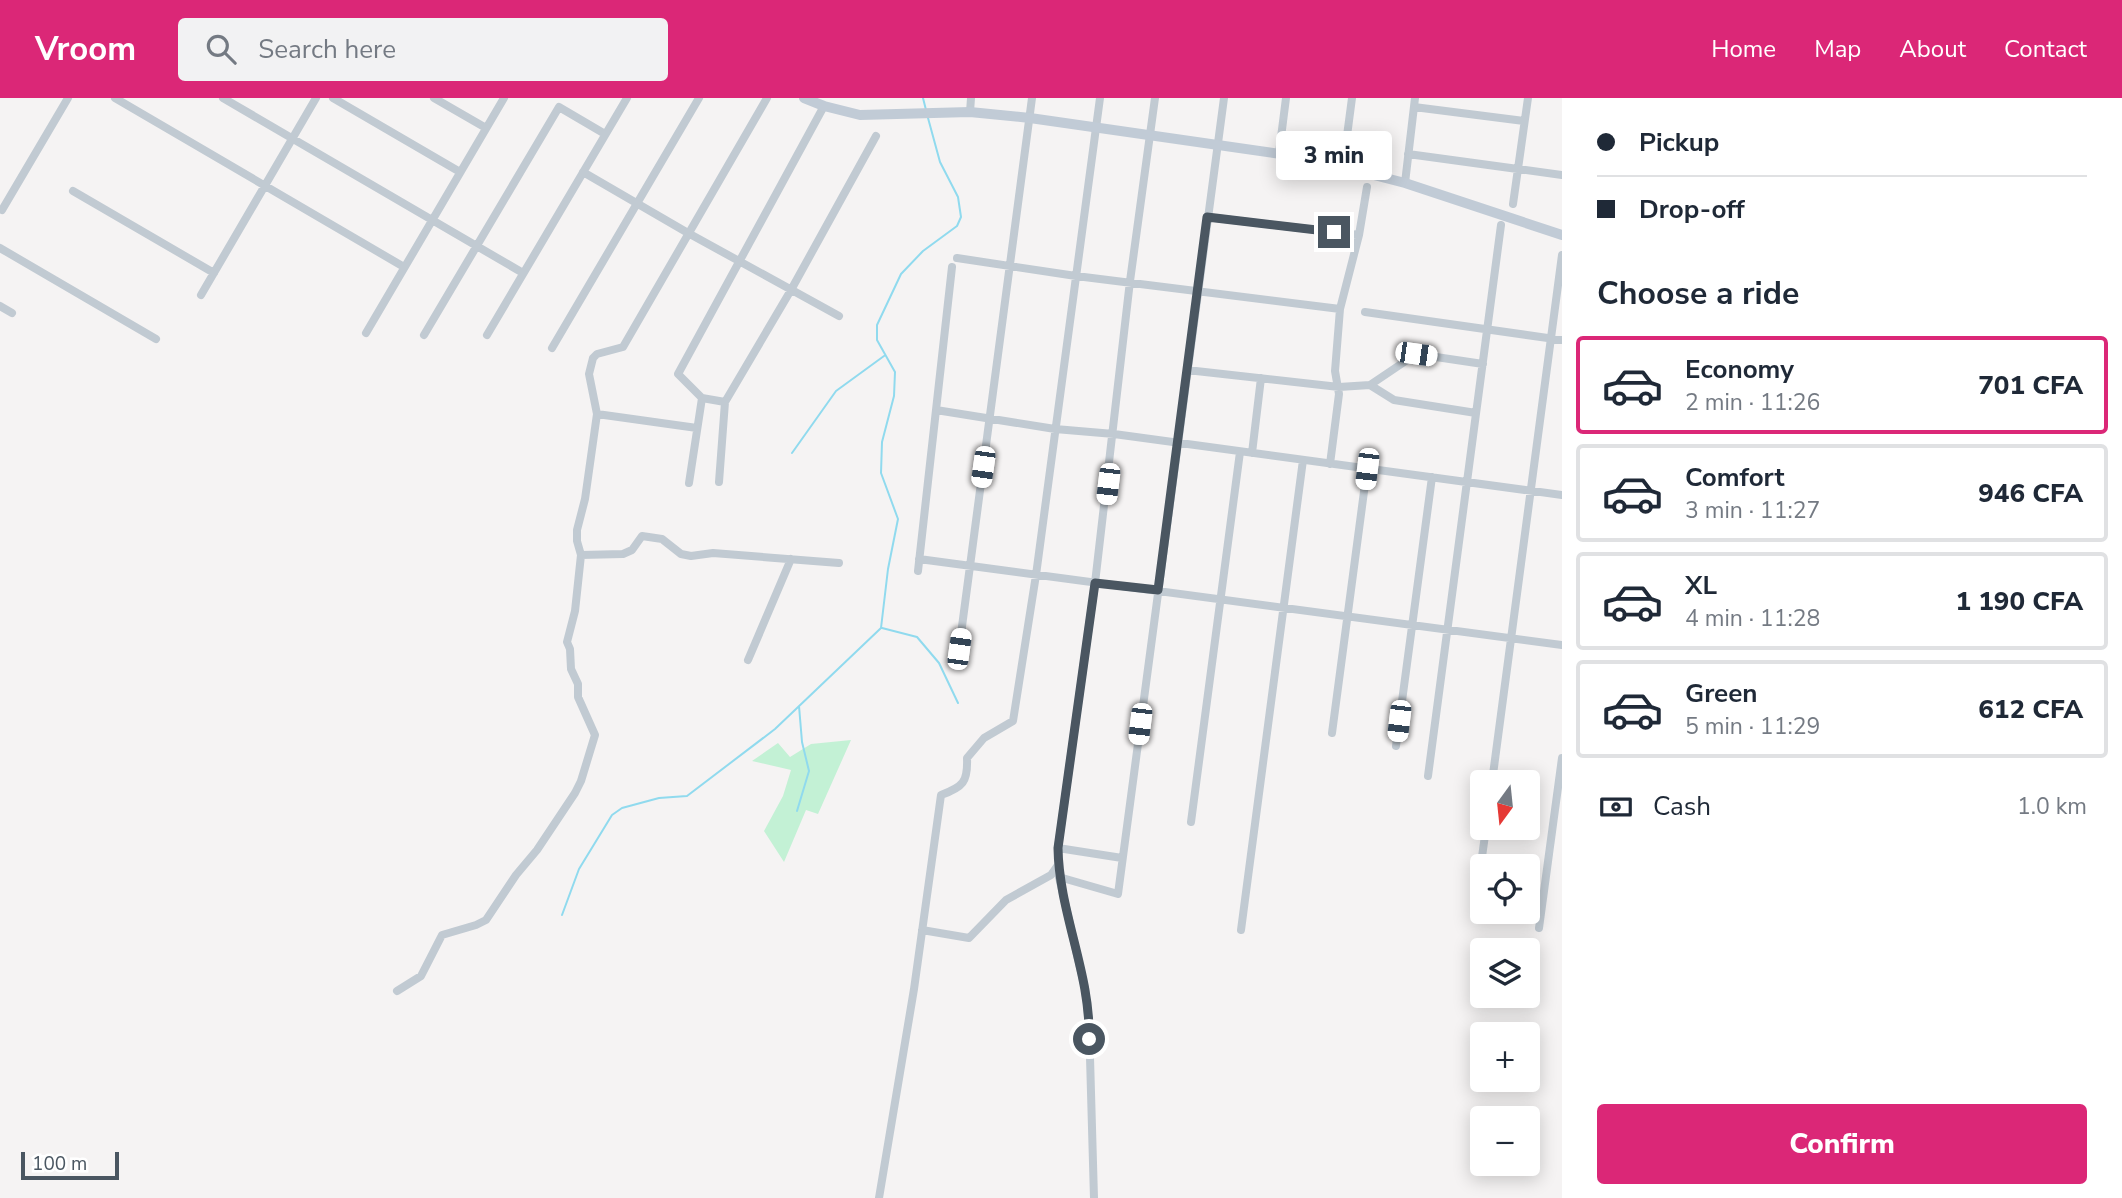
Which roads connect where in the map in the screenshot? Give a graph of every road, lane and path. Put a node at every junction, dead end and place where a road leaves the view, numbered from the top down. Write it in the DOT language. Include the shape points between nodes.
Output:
graph roads {
  1 [pos="68,98"];
  2 [pos="115,98"];
  3 [pos="223,98"];
  4 [pos="316,98"];
  5 [pos="333,98"];
  6 [pos="434,98"];
  7 [pos="504,98"];
  8 [pos="626,98"];
  9 [pos="699,98"];
  10 [pos="767,98"];
  11 [pos="804,98"];
  12 [pos="971,98"];
  13 [pos="1032,98"];
  14 [pos="1100,98"];
  15 [pos="1155,98"];
  16 [pos="1224,98"];
  17 [pos="1286,98"];
  18 [pos="1352,98"];
  19 [pos="1528,98"];
  20 [pos="1415,102"];
  21 [pos="824,106"];
  22 [pos="970,112"];
  23 [pos="1030,118"];
  24 [pos="1524,121"];
  25 [pos="486,128"];
  26 [pos="1096,128"];
  27 [pos="605,134"];
  28 [pos="1150,134"];
  29 [pos="876,136"];
  30 [pos="292,138"];
  31 [pos="1218,144"];
  32 [pos="1279,153"];
  33 [pos="1408,154"];
  34 [pos="1343,166"];
  35 [pos="1518,169"];
  36 [pos="460,172"];
  37 [pos="583,172"];
  38 [pos="1562,174"];
  39 [pos="1405,183"];
  40 [pos="265,186"];
  41 [pos="1367,187"];
  42 [pos="73,191"];
  43 [pos="637,204"];
  44 [pos="1513,204"];
  45 [pos="2,210"];
  46 [pos="1207,217"];
  47 [pos="432,220"];
  48 [pos="1501,225"];
  49 [pos="688,233"];
  50 [pos="1359,235"];
  51 [pos="1562,235"];
  52 [pos="477,246"];
  53 [pos="0,248"];
  54 [pos="1562,255"];
  55 [pos="957,258"];
  56 [pos="740,262"];
  57 [pos="1010,265"];
  58 [pos="404,267"];
  59 [pos="952,267"];
  60 [pos="214,273"];
  61 [pos="523,273"];
  62 [pos="1076,276"];
  63 [pos="1130,281"];
  64 [pos="791,290"];
  65 [pos="1198,290"];
  66 [pos="201,295"];
  67 [pos="0,306"];
  68 [pos="1340,309"];
  69 [pos="1365,312"];
  70 [pos="12,313"];
  71 [pos="839,316"];
  72 [pos="1487,330"];
  73 [pos="366,333"];
  74 [pos="424,335"];
  75 [pos="487,335"];
  76 [pos="1551,338"];
  77 [pos="156,339"];
  78 [pos="1562,340"];
  79 [pos="551,348"];
  80 [pos="1483,363"];
  81 [pos="1187,370"];
  82 [pos="1261,377"];
  83 [pos="1370,385"];
  84 [pos="1339,387"];
  85 [pos="702,398"];
  86 [pos="726,402"];
  87 [pos="936,410"];
  88 [pos="1476,413"];
  89 [pos="597,414"];
  90 [pos="990,418"];
  91 [pos="696,428"];
  92 [pos="1055,429"];
  93 [pos="1114,434"];
  94 [pos="1178,443"];
  95 [pos="1240,452"];
  96 [pos="1252,453"];
  97 [pos="1303,460"];
  98 [pos="1330,464"];
  99 [pos="1367,469"];
  100 [pos="1432,477"];
  101 [pos="719,482"];
  102 [pos="1467,482"];
  103 [pos="689,483"];
  104 [pos="1531,491"];
  105 [pos="1562,495"];
  106 [pos="581,555"];
  107 [pos="791,559"];
  108 [pos="919,559"];
  109 [pos="839,563"];
  110 [pos="970,565"];
  111 [pos="918,571"];
  112 [pos="1036,576"];
  113 [pos="1095,583"];
  114 [pos="1158,590"];
  115 [pos="1220,598"];
  116 [pos="1284,607"];
  117 [pos="1348,616"];
  118 [pos="1412,624"];
  119 [pos="1447,629"];
  120 [pos="1511,638"];
  121 [pos="1562,645"];
  122 [pos="959,649"];
  123 [pos="748,660"];
  124 [pos="1332,733"];
  125 [pos="1396,746"];
  126 [pos="1562,758"];
  127 [pos="1494,770"];
  128 [pos="1428,776"];
  129 [pos="1191,822"];
  130 [pos="1058,848"];
  131 [pos="1122,858"];
  132 [pos="1058,865"];
  133 [pos="1059,877"];
  134 [pos="1539,928"];
  135 [pos="922,930"];
  136 [pos="1241,930"];
  137 [pos="397,991"];
  138 [pos="879,1198"];
  139 [pos="1094,1198"];
  1 -- 45 [label="street"];
  2 -- 40 [label="street"];
  3 -- 30 [label="street"];
  4 -- 30 [label="street"];
  5 -- 36 [label="street"];
  6 -- 25 [label="street"];
  7 -- 25 [label="street"];
  8 -- 27 [label="street"];
  9 -- 43 [label="street"];
  10 -- 49 [label="street"];
  11 -- 21 [label="main road"];
  12 -- 22 [label="street"];
  13 -- 23 [label="street"];
  14 -- 26 [label="street"];
  15 -- 28 [label="street"];
  16 -- 31 [label="street"];
  17 -- 32 [label="street"];
  18 -- 34 [label="street"];
  19 -- 24 [label="street"];
  20 -- 24 [label="street"];
  20 -- 33 [label="street"];
  21 -- 22 [label="main road" via="860,115"];
  21 -- 56 [label="street"];
  22 -- 23 [label="main road"];
  23 -- 26 [label="main road"];
  23 -- 57 [label="street"];
  24 -- 35 [label="street"];
  25 -- 36 [label="street"];
  26 -- 28 [label="main road"];
  26 -- 62 [label="street"];
  27 -- 37 [label="street"];
  27 -- 52 [label="street" via="558,107"];
  28 -- 31 [label="main road"];
  28 -- 63 [label="street"];
  29 -- 64 [label="street"];
  30 -- 40 [label="street"];
  30 -- 47 [label="street"];
  31 -- 32 [label="main road"];
  31 -- 46 [label="street"];
  32 -- 34 [label="main road"];
  33 -- 35 [label="street"];
  33 -- 39 [label="street"];
  34 -- 39 [label="main road"];
  35 -- 38 [label="street"];
  35 -- 44 [label="street"];
  36 -- 47 [label="street"];
  37 -- 43 [label="street"];
  37 -- 61 [label="street"];
  39 -- 51 [label="main road"];
  40 -- 58 [label="street"];
  40 -- 60 [label="street"];
  41 -- 50 [label="street"];
  42 -- 60 [label="street"];
  43 -- 49 [label="street"];
  43 -- 79 [label="street"];
  46 -- 50 [label="street"];
  46 -- 65 [label="street"];
  47 -- 52 [label="street"];
  47 -- 58 [label="street"];
  48 -- 72 [label="street"];
  49 -- 56 [label="street"];
  49 -- 89 [label="street" via="623,347 593,358 589,374"];
  50 -- 68 [label="street"];
  52 -- 61 [label="street"];
  52 -- 74 [label="street"];
  53 -- 77 [label="street"];
  54 -- 76 [label="street"];
  55 -- 57 [label="street"];
  56 -- 64 [label="street"];
  56 -- 85 [label="street" via="678,374"];
  57 -- 62 [label="street"];
  57 -- 90 [label="street"];
  58 -- 73 [label="street"];
  59 -- 87 [label="street"];
  60 -- 66 [label="street"];
  61 -- 75 [label="street"];
  62 -- 63 [label="street"];
  62 -- 92 [label="street"];
  63 -- 65 [label="street"];
  63 -- 93 [label="street"];
  64 -- 71 [label="street"];
  64 -- 86 [label="street"];
  65 -- 68 [label="street"];
  65 -- 81 [label="street"];
  67 -- 70 [label="street"];
  68 -- 84 [label="street" via="1335,371"];
  69 -- 72 [label="street"];
  72 -- 76 [label="street"];
  72 -- 80 [label="street"];
  76 -- 78 [label="street"];
  76 -- 104 [label="street"];
  80 -- 83 [label="street" via="1416,354"];
  80 -- 88 [label="street"];
  81 -- 82 [label="street"];
  81 -- 94 [label="street"];
  82 -- 84 [label="street"];
  82 -- 96 [label="street"];
  83 -- 84 [label="street"];
  83 -- 88 [label="street" via="1394,400"];
  84 -- 98 [label="street"];
  85 -- 86 [label="street"];
  85 -- 91 [label="street"];
  86 -- 101 [label="street"];
  87 -- 90 [label="street"];
  87 -- 108 [label="street"];
  88 -- 102 [label="street"];
  89 -- 91 [label="street"];
  89 -- 106 [label="street" via="577,530"];
  90 -- 92 [label="street"];
  90 -- 110 [label="street"];
  91 -- 103 [label="street"];
  92 -- 93 [label="street"];
  92 -- 112 [label="street"];
  93 -- 94 [label="street"];
  93 -- 113 [label="street"];
  94 -- 95 [label="street"];
  94 -- 114 [label="street"];
  95 -- 96 [label="street"];
  95 -- 115 [label="street"];
  96 -- 97 [label="street"];
  97 -- 98 [label="street"];
  97 -- 116 [label="street"];
  98 -- 99 [label="street"];
  99 -- 100 [label="street"];
  99 -- 117 [label="street"];
  100 -- 102 [label="street"];
  100 -- 118 [label="street"];
  102 -- 104 [label="street"];
  102 -- 119 [label="street"];
  104 -- 105 [label="street"];
  104 -- 120 [label="street"];
  106 -- 107 [label="street" via="623,554 642,536 662,538 681,554 691,556 713,553"];
  106 -- 137 [label="street" via="567,642 578,697 595,735 581,781 486,920 442,935 421,976"];
  107 -- 109 [label="street"];
  107 -- 123 [label="street"];
  108 -- 110 [label="street"];
  108 -- 111 [label="street"];
  110 -- 112 [label="street"];
  110 -- 122 [label="street"];
  112 -- 113 [label="street"];
  112 -- 135 [label="street" via="1013,721 984,738 967,758 968,774 959,788 941,795"];
  113 -- 114 [label="street"];
  113 -- 130 [label="street"];
  114 -- 115 [label="street"];
  114 -- 131 [label="street"];
  115 -- 116 [label="street"];
  115 -- 129 [label="street"];
  116 -- 117 [label="street"];
  116 -- 136 [label="street"];
  117 -- 118 [label="street"];
  117 -- 124 [label="street"];
  118 -- 119 [label="street"];
  118 -- 125 [label="street"];
  119 -- 120 [label="street"];
  119 -- 128 [label="street"];
  120 -- 121 [label="street"];
  120 -- 127 [label="street"];
  126 -- 134 [label="street"];
  130 -- 131 [label="street"];
  130 -- 132 [label="street"];
  131 -- 133 [label="street" via="1118,894"];
  132 -- 133 [label="street"];
  132 -- 135 [label="street" via="1051,875 1006,900 969,938"];
  133 -- 139 [label="street" via="1089,1022"];
  135 -- 138 [label="street"];
}
